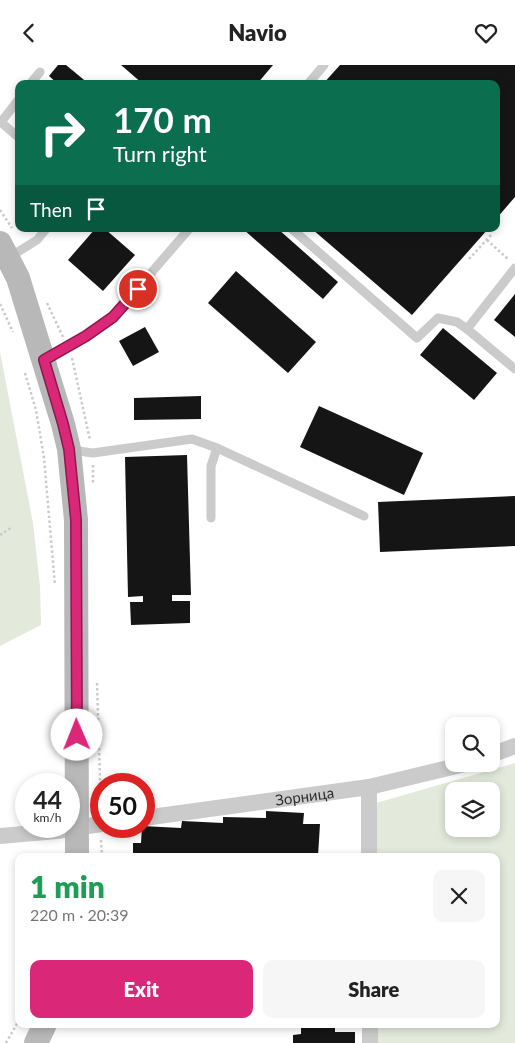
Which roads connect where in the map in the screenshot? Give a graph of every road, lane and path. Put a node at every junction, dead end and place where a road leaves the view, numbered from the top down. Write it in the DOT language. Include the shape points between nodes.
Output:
graph roads {
  1 [pos="324,65"];
  2 [pos="40,72"];
  3 [pos="33,80"];
  4 [pos="311,80"];
  5 [pos="15,104"];
  6 [pos="15,134"];
  7 [pos="44,232"];
  8 [pos="186,232"];
  9 [pos="295,232"];
  10 [pos="492,234"];
  11 [pos="487,239"];
  12 [pos="4,251"];
  13 [pos="470,259"];
  14 [pos="515,266"];
  15 [pos="0,303"];
  16 [pos="467,329"];
  17 [pos="13,332"];
  18 [pos="34,363"];
  19 [pos="515,369"];
  20 [pos="217,448"];
  21 [pos="69,449"];
  22 [pos="364,516"];
  23 [pos="211,518"];
  24 [pos="11,528"];
  25 [pos="0,535"];
  26 [pos="56,591"];
  27 [pos="515,746"];
  28 [pos="500,752"];
  29 [pos="445,769"];
  30 [pos="77,773"];
  31 [pos="369,787"];
  32 [pos="155,816"];
  33 [pos="15,835"];
  34 [pos="0,836"];
  35 [pos="78,838"];
  36 [pos="77,853"];
  37 [pos="369,853"];
  38 [pos="15,1027"];
  39 [pos="43,1028"];
  40 [pos="370,1028"];
  41 [pos="6,1043"];
  42 [pos="36,1043"];
  43 [pos="370,1043"];
  1 -- 4 [label="lane"];
  2 -- 3 [label="lane"];
  5 -- 6 [label="lane" via="1,122"];
  7 -- 12 [label="lane" via="37,240"];
  8 -- 18 [label="lane" via="113,317 86,336"];
  9 -- 16 [label="lane" via="417,338 438,318 457,322"];
  10 -- 11 [label="path"];
  11 -- 13 [label="path"];
  11 -- 14 [label="path"];
  12 -- 18 [label="main road" via="18,278"];
  14 -- 16 [label="lane"];
  15 -- 17 [label="path"];
  16 -- 19 [label="lane"];
  18 -- 21 [label="main road" via="63,424"];
  18 -- 26 [label="path" via="36,410 44,458"];
  20 -- 21 [label="lane" via="192,439 93,453"];
  20 -- 22 [label="lane"];
  20 -- 23 [label="lane" via="210,466"];
  21 -- 30 [label="main road" via="76,520"];
  24 -- 25 [label="path"];
  27 -- 28 [label="street"];
  29 -- 31 [label="street, Зорница"];
  31 -- 32 [label="street, Зорница"];
  31 -- 37 [label="street"];
  33 -- 34 [label="street"];
  35 -- 36 [label="main road"];
  38 -- 41 [label="path"];
  39 -- 42 [label="main road"];
  40 -- 43 [label="street"];
}
